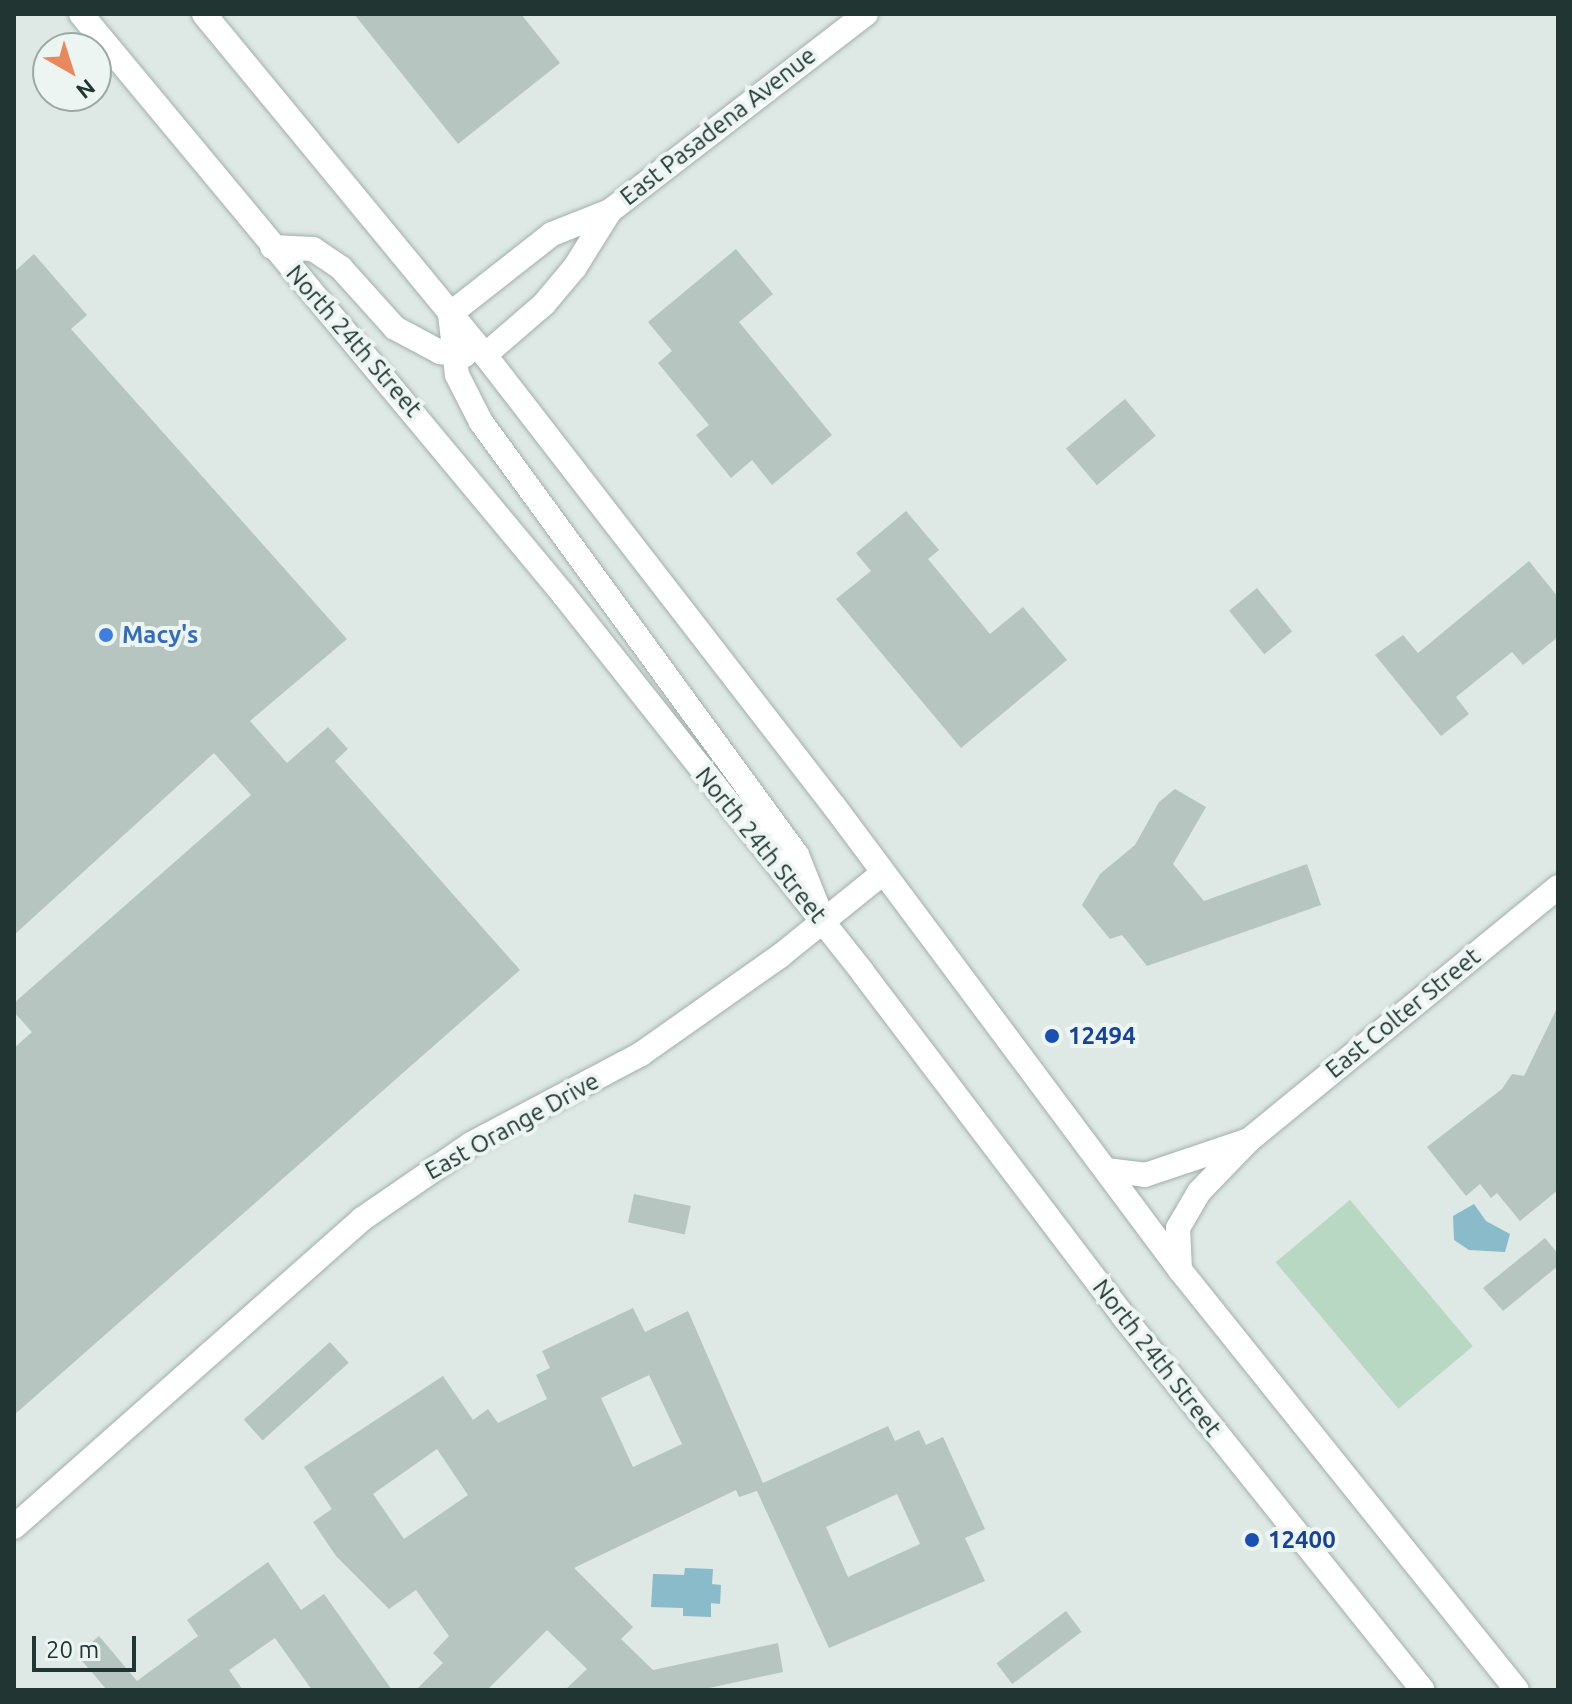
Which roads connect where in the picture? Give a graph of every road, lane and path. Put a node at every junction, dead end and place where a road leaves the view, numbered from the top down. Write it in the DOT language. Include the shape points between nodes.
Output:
graph roads {
  1 [pos="81,14"];
  2 [pos="204,14"];
  3 [pos="866,14"];
  4 [pos="610,211"];
  5 [pos="272,247"];
  6 [pos="450,314"];
  7 [pos="452,354"];
  8 [pos="485,355"];
  9 [pos="883,873"];
  10 [pos="1558,887"];
  11 [pos="823,922"];
  12 [pos="1249,1140"];
  13 [pos="1106,1170"];
  14 [pos="1180,1270"];
  15 [pos="14,1527"];
  16 [pos="1423,1690"];
  17 [pos="1517,1690"];
  1 -- 5 [label="main road, North 24th Street"];
  2 -- 6 [label="main road"];
  3 -- 4 [label="main road, East Pasadena Avenue"];
  4 -- 6 [label="main road, East Pasadena Avenue" via="552,234"];
  4 -- 8 [label="main road, East Pasadena Avenue" via="544,304"];
  5 -- 7 [label="main road" via="294,244 328,257 395,328"];
  5 -- 11 [label="main road, North 24th Street" via="369,354"];
  6 -- 7 [label="main road"];
  6 -- 8 [label="main road"];
  7 -- 8 [label="main road"];
  7 -- 11 [label="main road" via="467,398 498,448 797,855"];
  8 -- 9 [label="main road"];
  9 -- 11 [label="main road, East Orange Drive"];
  9 -- 13 [label="main road"];
  10 -- 12 [label="main road, East Colter Street"];
  11 -- 15 [label="main road, East Orange Drive" via="641,1054 471,1144 362,1219"];
  11 -- 16 [label="main road, North 24th Street" via="1123,1316"];
  12 -- 13 [label="main road, East Colter Street" via="1145,1175"];
  12 -- 14 [label="main road, East Colter Street" via="1199,1192 1183,1217 1178,1228"];
  13 -- 14 [label="main road"];
  14 -- 17 [label="main road"];
}
